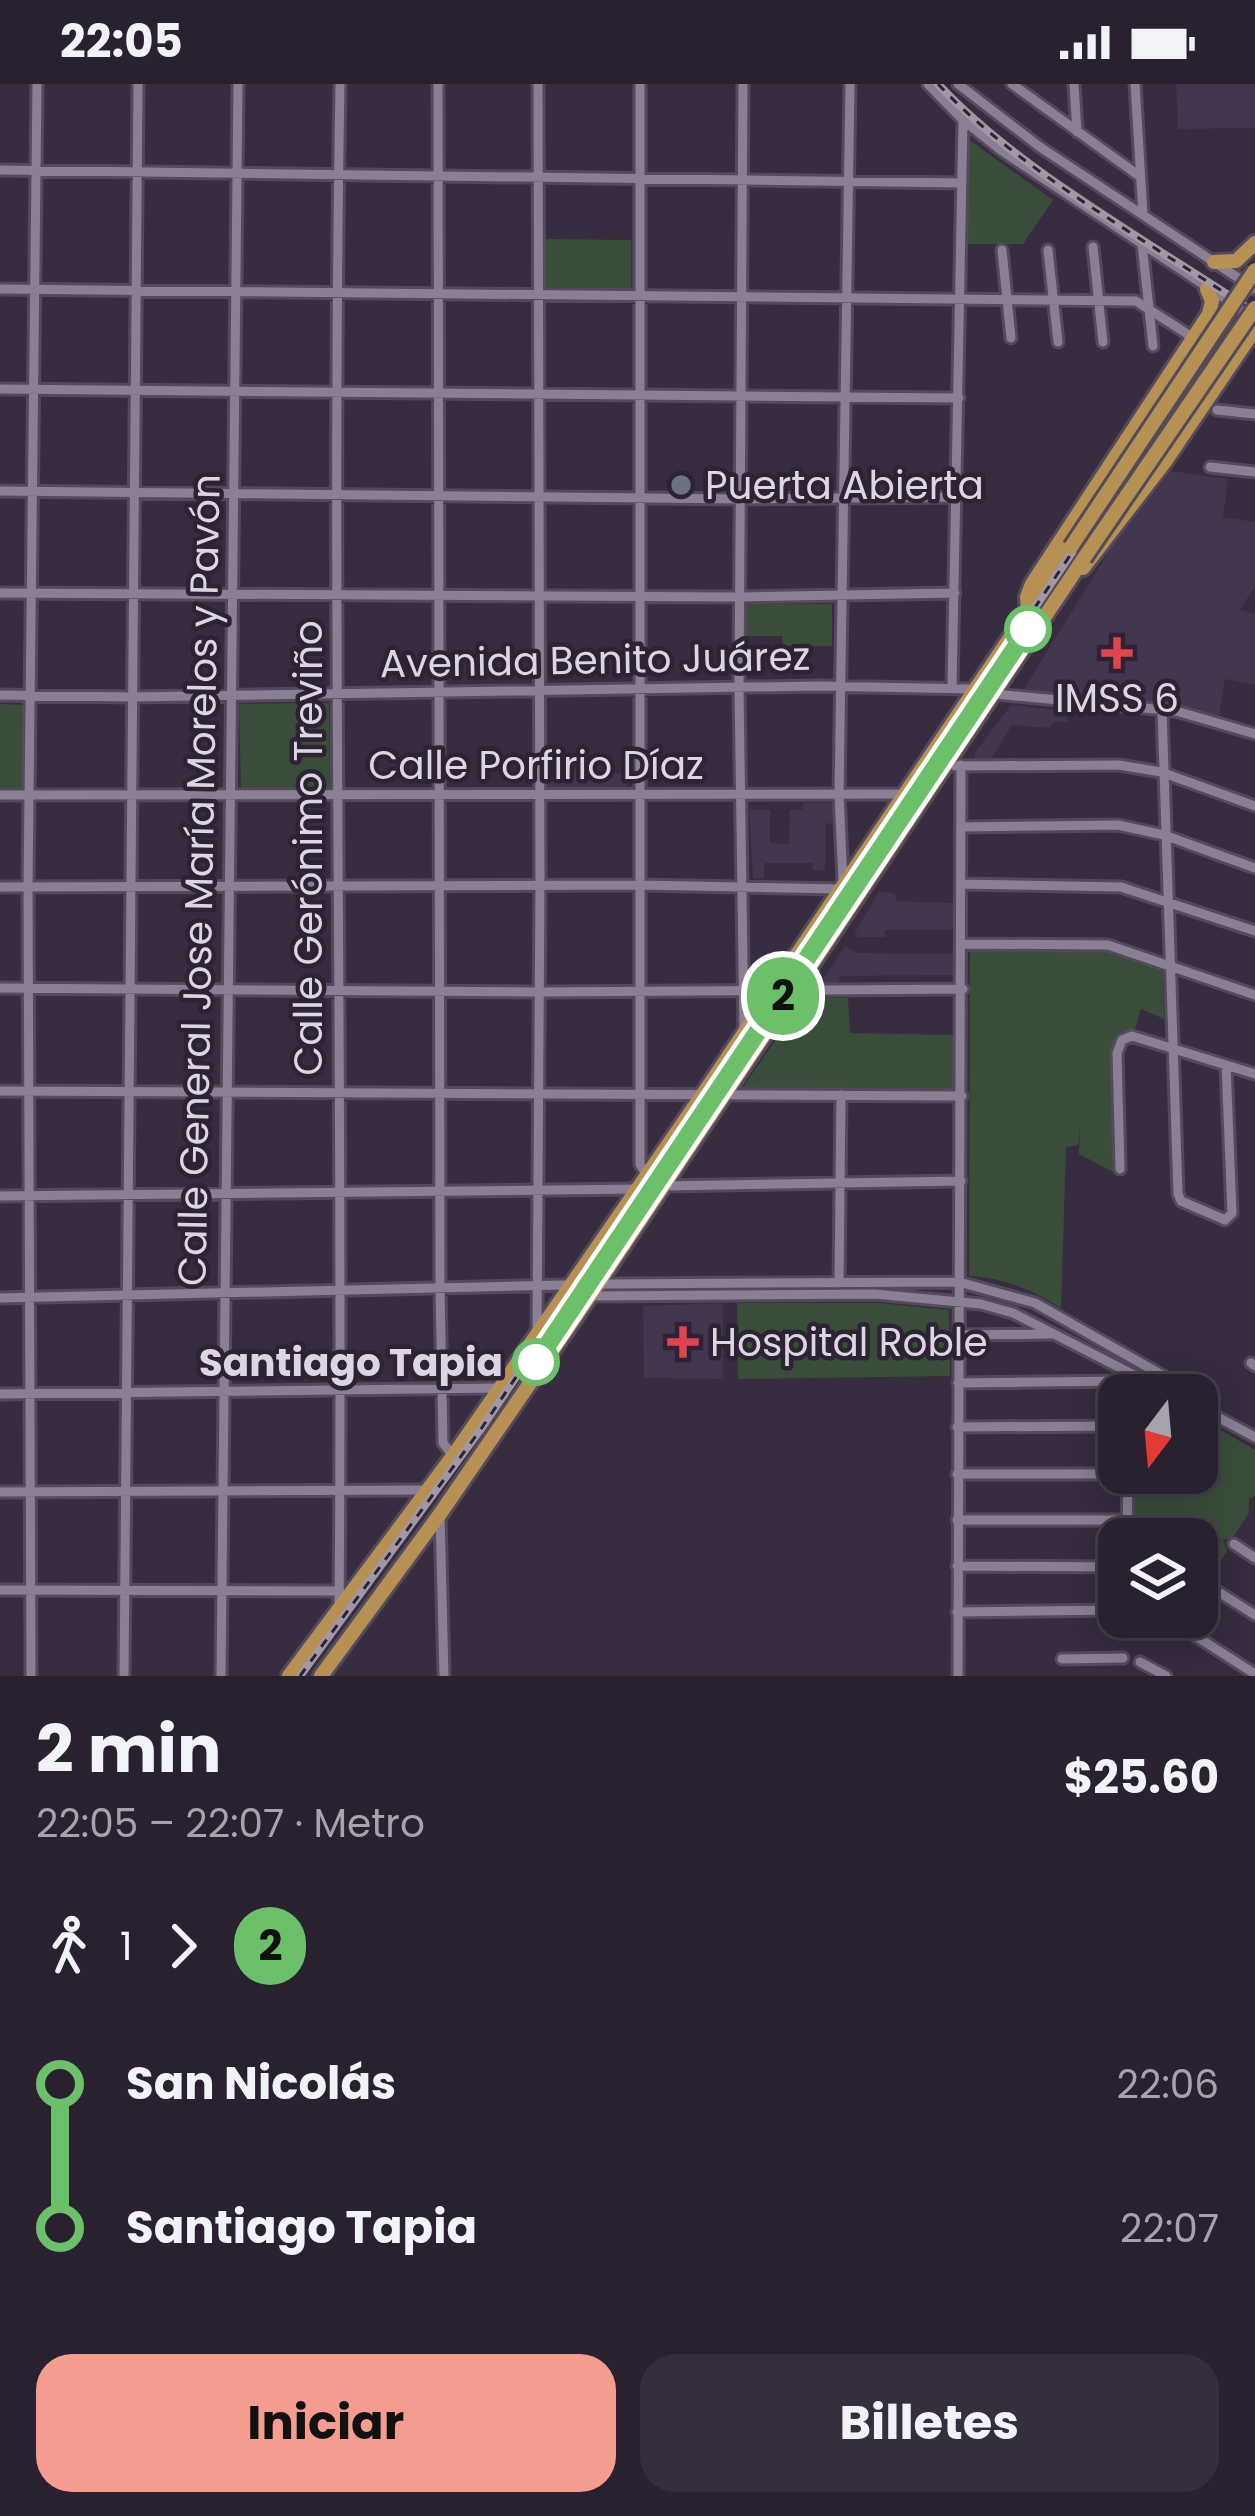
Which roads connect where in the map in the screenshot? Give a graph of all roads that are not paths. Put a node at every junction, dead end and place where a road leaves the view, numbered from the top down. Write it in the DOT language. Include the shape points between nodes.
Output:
graph roads {
  1 [pos="37,84"];
  2 [pos="138,84"];
  3 [pos="238,84"];
  4 [pos="340,84"];
  5 [pos="438,84"];
  6 [pos="538,84"];
  7 [pos="640,84"];
  8 [pos="743,84"];
  9 [pos="850,84"];
  10 [pos="928,84"];
  11 [pos="958,84"];
  12 [pos="1012,84"];
  13 [pos="1075,84"];
  14 [pos="1135,84"];
  15 [pos="963,120"];
  16 [pos="1077,132"];
  17 [pos="0,170"];
  18 [pos="35,170"];
  19 [pos="137,174"];
  20 [pos="236,175"];
  21 [pos="1138,175"];
  22 [pos="339,176"];
  23 [pos="437,177"];
  24 [pos="538,178"];
  25 [pos="640,179"];
  26 [pos="741,182"];
  27 [pos="848,182"];
  28 [pos="961,183"];
  29 [pos="1143,215"];
  30 [pos="1255,243"];
  31 [pos="1142,244"];
  32 [pos="1094,247"];
  33 [pos="1002,250"];
  34 [pos="1048,250"];
  35 [pos="1214,262"];
  36 [pos="1255,270"];
  37 [pos="0,289"];
  38 [pos="33,289"];
  39 [pos="1208,289"];
  40 [pos="1255,289"];
  41 [pos="135,290"];
  42 [pos="236,291"];
  43 [pos="337,293"];
  44 [pos="436,295"];
  45 [pos="536,295"];
  46 [pos="640,296"];
  47 [pos="740,296"];
  48 [pos="845,297"];
  49 [pos="1007,298"];
  50 [pos="960,299"];
  51 [pos="1053,299"];
  52 [pos="1099,300"];
  53 [pos="1147,307"];
  54 [pos="1255,308"];
  55 [pos="1255,320"];
  56 [pos="1255,329"];
  57 [pos="1011,338"];
  58 [pos="1058,342"];
  59 [pos="1103,342"];
  60 [pos="1187,344"];
  61 [pos="1153,346"];
  62 [pos="1238,358"];
  63 [pos="1255,358"];
  64 [pos="1226,374"];
  65 [pos="0,389"];
  66 [pos="33,389"];
  67 [pos="133,392"];
  68 [pos="235,392"];
  69 [pos="337,394"];
  70 [pos="437,395"];
  71 [pos="536,395"];
  72 [pos="640,398"];
  73 [pos="740,398"];
  74 [pos="842,398"];
  75 [pos="958,398"];
  76 [pos="1217,410"];
  77 [pos="1255,414"];
  78 [pos="1210,467"];
  79 [pos="1255,472"];
  80 [pos="0,491"];
  81 [pos="31,491"];
  82 [pos="133,493"];
  83 [pos="233,494"];
  84 [pos="337,494"];
  85 [pos="439,496"];
  86 [pos="537,497"];
  87 [pos="843,497"];
  88 [pos="958,497"];
  89 [pos="641,498"];
  90 [pos="740,499"];
  91 [pos="1070,579"];
  92 [pos="0,593"];
  93 [pos="31,593"];
  94 [pos="233,593"];
  95 [pos="956,593"];
  96 [pos="131,594"];
  97 [pos="338,594"];
  98 [pos="439,595"];
  99 [pos="538,596"];
  100 [pos="841,596"];
  101 [pos="639,597"];
  102 [pos="739,597"];
  103 [pos="1028,611"];
  104 [pos="842,686"];
  105 [pos="739,688"];
  106 [pos="952,688"];
  107 [pos="639,689"];
  108 [pos="974,689"];
  109 [pos="438,692"];
  110 [pos="539,692"];
  111 [pos="339,693"];
  112 [pos="995,694"];
  113 [pos="0,695"];
  114 [pos="29,695"];
  115 [pos="233,695"];
  116 [pos="131,697"];
  117 [pos="1162,710"];
  118 [pos="1255,734"];
  119 [pos="954,766"];
  120 [pos="1161,772"];
  121 [pos="233,794"];
  122 [pos="639,794"];
  123 [pos="740,794"];
  124 [pos="838,794"];
  125 [pos="927,794"];
  126 [pos="0,795"];
  127 [pos="30,795"];
  128 [pos="341,795"];
  129 [pos="439,795"];
  130 [pos="538,795"];
  131 [pos="903,795"];
  132 [pos="132,796"];
  133 [pos="1255,806"];
  134 [pos="961,827"];
  135 [pos="1164,836"];
  136 [pos="1255,868"];
  137 [pos="961,884"];
  138 [pos="540,885"];
  139 [pos="641,885"];
  140 [pos="229,886"];
  141 [pos="339,886"];
  142 [pos="441,886"];
  143 [pos="740,886"];
  144 [pos="842,886"];
  145 [pos="0,887"];
  146 [pos="28,887"];
  147 [pos="130,887"];
  148 [pos="1166,900"];
  149 [pos="1255,932"];
  150 [pos="962,944"];
  151 [pos="1169,964"];
  152 [pos="0,988"];
  153 [pos="28,988"];
  154 [pos="129,988"];
  155 [pos="963,988"];
  156 [pos="229,990"];
  157 [pos="441,991"];
  158 [pos="743,991"];
  159 [pos="771,991"];
  160 [pos="796,991"];
  161 [pos="339,992"];
  162 [pos="539,992"];
  163 [pos="641,992"];
  164 [pos="1255,995"];
  165 [pos="744,1031"];
  166 [pos="1173,1048"];
  167 [pos="1226,1065"];
  168 [pos="1255,1074"];
  169 [pos="29,1090"];
  170 [pos="128,1090"];
  171 [pos="227,1090"];
  172 [pos="339,1090"];
  173 [pos="441,1090"];
  174 [pos="0,1091"];
  175 [pos="539,1091"];
  176 [pos="640,1093"];
  177 [pos="703,1094"];
  178 [pos="725,1095"];
  179 [pos="841,1096"];
  180 [pos="962,1096"];
  181 [pos="1120,1169"];
  182 [pos="961,1180"];
  183 [pos="642,1182"];
  184 [pos="840,1183"];
  185 [pos="664,1186"];
  186 [pos="540,1188"];
  187 [pos="440,1189"];
  188 [pos="339,1191"];
  189 [pos="226,1192"];
  190 [pos="127,1194"];
  191 [pos="0,1196"];
  192 [pos="30,1196"];
  193 [pos="959,1282"];
  194 [pos="571,1285"];
  195 [pos="539,1286"];
  196 [pos="340,1288"];
  197 [pos="440,1288"];
  198 [pos="838,1288"];
  199 [pos="594,1290"];
  200 [pos="225,1291"];
  201 [pos="127,1292"];
  202 [pos="29,1297"];
  203 [pos="0,1298"];
  204 [pos="959,1300"];
  205 [pos="1056,1334"];
  206 [pos="537,1335"];
  207 [pos="959,1335"];
  208 [pos="1123,1374"];
  209 [pos="1160,1374"];
  210 [pos="1098,1378"];
  211 [pos="958,1383"];
  212 [pos="442,1388"];
  213 [pos="500,1388"];
  214 [pos="340,1389"];
  215 [pos="223,1390"];
  216 [pos="127,1391"];
  217 [pos="32,1393"];
  218 [pos="0,1394"];
  219 [pos="1218,1416"];
  220 [pos="1098,1426"];
  221 [pos="957,1427"];
  222 [pos="1255,1437"];
  223 [pos="454,1456"];
  224 [pos="1098,1473"];
  225 [pos="957,1474"];
  226 [pos="429,1490"];
  227 [pos="223,1491"];
  228 [pos="340,1491"];
  229 [pos="0,1492"];
  230 [pos="31,1492"];
  231 [pos="125,1492"];
  232 [pos="440,1514"];
  233 [pos="957,1520"];
  234 [pos="1098,1520"];
  235 [pos="1234,1544"];
  236 [pos="1255,1558"];
  237 [pos="957,1566"];
  238 [pos="1098,1567"];
  239 [pos="0,1590"];
  240 [pos="31,1590"];
  241 [pos="124,1590"];
  242 [pos="222,1591"];
  243 [pos="340,1591"];
  244 [pos="1218,1592"];
  245 [pos="1098,1610"];
  246 [pos="957,1612"];
  247 [pos="340,1613"];
  248 [pos="1255,1615"];
  249 [pos="1199,1638"];
  250 [pos="1123,1658"];
  251 [pos="1062,1659"];
  252 [pos="1083,1659"];
  253 [pos="1108,1659"];
  254 [pos="1139,1662"];
  255 [pos="1158,1674"];
  256 [pos="1255,1674"];
  257 [pos="31,1676"];
  258 [pos="124,1676"];
  259 [pos="221,1676"];
  260 [pos="289,1676"];
  261 [pos="320,1676"];
  262 [pos="444,1676"];
  263 [pos="958,1676"];
  264 [pos="1082,1676"];
  265 [pos="1103,1676"];
  1 -- 18 [label="street"];
  2 -- 19 [label="street"];
  3 -- 20 [label="street, Calle General Jose María Morelos y Pavón"];
  4 -- 22 [label="street, Calle Gerónimo Treviño"];
  5 -- 23 [label="street"];
  6 -- 24 [label="street"];
  7 -- 25 [label="street"];
  8 -- 26 [label="street"];
  9 -- 27 [label="street"];
  10 -- 15 [label="street"];
  11 -- 29 [label="street"];
  12 -- 16 [label="street"];
  13 -- 16 [label="street"];
  14 -- 21 [label="street"];
  15 -- 28 [label="street"];
  15 -- 31 [label="street"];
  16 -- 21 [label="street"];
  17 -- 18 [label="street"];
  18 -- 19 [label="street"];
  18 -- 38 [label="street"];
  19 -- 20 [label="street"];
  19 -- 41 [label="street"];
  20 -- 22 [label="street"];
  20 -- 42 [label="street, Calle General Jose María Morelos y Pavón"];
  21 -- 29 [label="street"];
  22 -- 23 [label="street"];
  22 -- 43 [label="street, Calle Gerónimo Treviño"];
  23 -- 24 [label="street"];
  23 -- 44 [label="street"];
  24 -- 25 [label="street"];
  24 -- 45 [label="street"];
  25 -- 26 [label="street"];
  25 -- 46 [label="street"];
  26 -- 27 [label="street"];
  26 -- 47 [label="street"];
  27 -- 28 [label="street"];
  27 -- 48 [label="street"];
  28 -- 50 [label="street"];
  29 -- 35 [label="street"];
  30 -- 35 [label="highway" via="1242,258"];
  31 -- 39 [label="street"];
  31 -- 53 [label="street"];
  32 -- 52 [label="street"];
  33 -- 49 [label="street"];
  34 -- 51 [label="street"];
  35 -- 40 [label="street"];
  36 -- 103 [label="highway, bridge"];
  37 -- 38 [label="street"];
  38 -- 41 [label="street"];
  38 -- 66 [label="street"];
  39 -- 55 [label="street"];
  39 -- 60 [label="highway" via="1211,310"];
  41 -- 42 [label="street"];
  41 -- 67 [label="street"];
  42 -- 43 [label="street"];
  42 -- 68 [label="street, Calle General Jose María Morelos y Pavón"];
  43 -- 44 [label="street"];
  43 -- 69 [label="street, Calle Gerónimo Treviño"];
  44 -- 45 [label="street"];
  44 -- 70 [label="street"];
  45 -- 46 [label="street"];
  45 -- 71 [label="street"];
  46 -- 47 [label="street"];
  46 -- 72 [label="street"];
  47 -- 48 [label="street"];
  47 -- 73 [label="street"];
  48 -- 50 [label="street"];
  48 -- 74 [label="street"];
  49 -- 50 [label="street"];
  49 -- 51 [label="street"];
  49 -- 57 [label="street"];
  50 -- 75 [label="street"];
  51 -- 52 [label="street"];
  51 -- 58 [label="street"];
  52 -- 53 [label="street"];
  52 -- 59 [label="street"];
  53 -- 60 [label="street"];
  53 -- 61 [label="street"];
  54 -- 91 [label="highway, bridge"];
  56 -- 62 [label="highway"];
  60 -- 64 [label="highway" via="1211,350"];
  60 -- 103 [label="highway" via="1032,584"];
  62 -- 63 [label="street"];
  62 -- 64 [label="highway"];
  64 -- 91 [label="highway" via="1102,548"];
  65 -- 66 [label="street"];
  66 -- 67 [label="street"];
  66 -- 81 [label="street"];
  67 -- 68 [label="street"];
  67 -- 82 [label="street"];
  68 -- 69 [label="street"];
  68 -- 83 [label="street, Calle General Jose María Morelos y Pavón"];
  69 -- 70 [label="street"];
  69 -- 84 [label="street, Calle Gerónimo Treviño"];
  70 -- 71 [label="street"];
  70 -- 85 [label="street"];
  71 -- 72 [label="street"];
  71 -- 86 [label="street"];
  72 -- 73 [label="street"];
  72 -- 89 [label="street"];
  73 -- 74 [label="street"];
  73 -- 90 [label="street"];
  74 -- 75 [label="street"];
  74 -- 87 [label="street"];
  75 -- 88 [label="street"];
  76 -- 77 [label="street"];
  78 -- 79 [label="street"];
  80 -- 81 [label="street"];
  81 -- 82 [label="street"];
  81 -- 93 [label="street"];
  82 -- 83 [label="street"];
  82 -- 96 [label="street"];
  83 -- 84 [label="street"];
  83 -- 94 [label="street, Calle General Jose María Morelos y Pavón"];
  84 -- 85 [label="street"];
  84 -- 97 [label="street, Calle Gerónimo Treviño"];
  85 -- 86 [label="street"];
  85 -- 98 [label="street"];
  86 -- 89 [label="street"];
  86 -- 99 [label="street"];
  87 -- 88 [label="street"];
  87 -- 90 [label="street"];
  87 -- 100 [label="street"];
  88 -- 95 [label="street"];
  89 -- 90 [label="street"];
  89 -- 101 [label="street"];
  90 -- 102 [label="street"];
  91 -- 112 [label="highway"];
  92 -- 93 [label="street"];
  93 -- 96 [label="street"];
  93 -- 114 [label="street"];
  94 -- 96 [label="street"];
  94 -- 97 [label="street"];
  94 -- 115 [label="street, Calle General Jose María Morelos y Pavón"];
  95 -- 100 [label="street"];
  95 -- 106 [label="street"];
  96 -- 116 [label="street"];
  97 -- 98 [label="street"];
  97 -- 111 [label="street, Calle Gerónimo Treviño"];
  98 -- 99 [label="street"];
  98 -- 109 [label="street"];
  99 -- 101 [label="street"];
  99 -- 110 [label="street"];
  100 -- 102 [label="street"];
  100 -- 104 [label="street"];
  101 -- 102 [label="street"];
  101 -- 107 [label="street"];
  102 -- 105 [label="street"];
  103 -- 108 [label="highway"];
  104 -- 105 [label="street, Avenida Benito Juárez"];
  104 -- 106 [label="street, Avenida Benito Juárez"];
  104 -- 124 [label="street"];
  105 -- 107 [label="street, Avenida Benito Juárez"];
  105 -- 123 [label="street"];
  106 -- 108 [label="street, Avenida Benito Juárez"];
  107 -- 110 [label="street, Avenida Benito Juárez"];
  107 -- 122 [label="street"];
  108 -- 131 [label="highway"];
  109 -- 110 [label="street, Avenida Benito Juárez"];
  109 -- 111 [label="street, Avenida Benito Juárez"];
  109 -- 129 [label="street"];
  110 -- 130 [label="street"];
  111 -- 115 [label="street, Avenida Benito Juárez"];
  111 -- 128 [label="street, Calle Gerónimo Treviño"];
  112 -- 117 [label="street"];
  112 -- 119 [label="highway"];
  113 -- 114 [label="street, Avenida Benito Juárez"];
  114 -- 116 [label="street, Avenida Benito Juárez"];
  114 -- 127 [label="street"];
  115 -- 116 [label="street, Avenida Benito Juárez"];
  115 -- 121 [label="street, Calle General Jose María Morelos y Pavón"];
  116 -- 132 [label="street"];
  117 -- 118 [label="street"];
  117 -- 120 [label="street"];
  119 -- 120 [label="street" via="1097,764"];
  119 -- 125 [label="highway"];
  119 -- 134 [label="street"];
  120 -- 133 [label="street"];
  120 -- 135 [label="street"];
  121 -- 128 [label="street, Calle Porfirio Díaz"];
  121 -- 132 [label="street, Calle Porfirio Díaz"];
  121 -- 140 [label="street, Calle General Jose María Morelos y Pavón"];
  122 -- 123 [label="street, Calle Porfirio Díaz"];
  122 -- 130 [label="street, Calle Porfirio Díaz"];
  122 -- 139 [label="street"];
  123 -- 124 [label="street, Calle Porfirio Díaz"];
  123 -- 143 [label="street"];
  124 -- 131 [label="street, Calle Porfirio Díaz"];
  124 -- 144 [label="street"];
  125 -- 131 [label="street, Calle Porfirio Díaz"];
  125 -- 160 [label="highway"];
  126 -- 127 [label="street, Calle Porfirio Díaz"];
  127 -- 132 [label="street, Calle Porfirio Díaz"];
  127 -- 146 [label="street"];
  128 -- 129 [label="street, Calle Porfirio Díaz"];
  128 -- 141 [label="street, Calle Gerónimo Treviño"];
  129 -- 130 [label="street, Calle Porfirio Díaz"];
  129 -- 142 [label="street"];
  130 -- 138 [label="street"];
  131 -- 144 [label="highway"];
  132 -- 147 [label="street"];
  134 -- 135 [label="street" via="1097,824"];
  134 -- 137 [label="street"];
  135 -- 136 [label="street"];
  135 -- 148 [label="street"];
  137 -- 148 [label="street" via="1104,885"];
  137 -- 150 [label="street"];
  138 -- 139 [label="street"];
  138 -- 142 [label="street"];
  138 -- 162 [label="street"];
  139 -- 143 [label="street"];
  139 -- 163 [label="street"];
  140 -- 141 [label="street"];
  140 -- 147 [label="street"];
  140 -- 156 [label="street, Calle General Jose María Morelos y Pavón"];
  141 -- 142 [label="street"];
  141 -- 161 [label="street, Calle Gerónimo Treviño"];
  142 -- 157 [label="street"];
  143 -- 144 [label="street"];
  143 -- 158 [label="street"];
  144 -- 159 [label="highway"];
  145 -- 146 [label="street"];
  146 -- 147 [label="street"];
  146 -- 153 [label="street"];
  147 -- 154 [label="street"];
  148 -- 149 [label="street"];
  148 -- 151 [label="street"];
  150 -- 151 [label="street" via="1099,944"];
  150 -- 155 [label="street"];
  151 -- 164 [label="street"];
  151 -- 166 [label="street"];
  152 -- 153 [label="street"];
  153 -- 154 [label="street"];
  153 -- 169 [label="street"];
  154 -- 156 [label="street"];
  154 -- 170 [label="street"];
  155 -- 160 [label="street"];
  155 -- 180 [label="street"];
  156 -- 161 [label="street"];
  156 -- 171 [label="street, Calle General Jose María Morelos y Pavón"];
  157 -- 161 [label="street"];
  157 -- 162 [label="street"];
  157 -- 173 [label="street"];
  158 -- 159 [label="street"];
  158 -- 163 [label="street"];
  158 -- 165 [label="street"];
  159 -- 160 [label="street"];
  159 -- 165 [label="highway"];
  160 -- 178 [label="highway"];
  161 -- 172 [label="street, Calle Gerónimo Treviño"];
  162 -- 163 [label="street"];
  162 -- 175 [label="street"];
  163 -- 176 [label="street"];
  165 -- 177 [label="highway"];
  166 -- 167 [label="street"];
  166 -- 167 [label="street" via="1181,1202 1225,1220 1232,1213"];
  166 -- 181 [label="street" via="1132,1036 1118,1046"];
  167 -- 168 [label="street"];
  169 -- 170 [label="street"];
  169 -- 174 [label="street"];
  169 -- 192 [label="street"];
  170 -- 171 [label="street"];
  170 -- 190 [label="street"];
  171 -- 172 [label="street"];
  171 -- 189 [label="street, Calle General Jose María Morelos y Pavón"];
  172 -- 173 [label="street"];
  172 -- 188 [label="street, Calle Gerónimo Treviño"];
  173 -- 175 [label="street"];
  173 -- 187 [label="street"];
  175 -- 176 [label="street"];
  175 -- 186 [label="street"];
  176 -- 177 [label="street"];
  176 -- 183 [label="street"];
  177 -- 178 [label="street"];
  177 -- 183 [label="highway"];
  178 -- 179 [label="street"];
  178 -- 185 [label="highway"];
  179 -- 180 [label="street"];
  179 -- 184 [label="street"];
  180 -- 182 [label="street"];
  182 -- 184 [label="street"];
  182 -- 193 [label="street"];
  183 -- 186 [label="street"];
  183 -- 194 [label="highway"];
  184 -- 185 [label="street"];
  184 -- 198 [label="street"];
  185 -- 199 [label="highway"];
  186 -- 187 [label="street"];
  186 -- 195 [label="street"];
  187 -- 188 [label="street"];
  187 -- 197 [label="street"];
  188 -- 189 [label="street"];
  188 -- 196 [label="street, Calle Gerónimo Treviño"];
  189 -- 190 [label="street"];
  189 -- 200 [label="street, Calle General Jose María Morelos y Pavón"];
  190 -- 192 [label="street"];
  190 -- 201 [label="street"];
  191 -- 192 [label="street"];
  192 -- 202 [label="street"];
  193 -- 198 [label="street"];
  193 -- 204 [label="street"];
  193 -- 209 [label="street" via="1035,1304"];
  194 -- 195 [label="street"];
  194 -- 199 [label="street"];
  194 -- 206 [label="highway"];
  195 -- 197 [label="street"];
  195 -- 206 [label="street"];
  196 -- 197 [label="street"];
  196 -- 200 [label="street"];
  196 -- 214 [label="street, Calle Gerónimo Treviño"];
  197 -- 212 [label="street"];
  198 -- 199 [label="street"];
  198 -- 204 [label="street"];
  199 -- 232 [label="highway"];
  200 -- 201 [label="street"];
  200 -- 215 [label="street, Calle General Jose María Morelos y Pavón"];
  201 -- 202 [label="street"];
  201 -- 216 [label="street"];
  202 -- 203 [label="street"];
  202 -- 217 [label="street"];
  204 -- 205 [label="street"];
  204 -- 207 [label="street"];
  205 -- 207 [label="street"];
  205 -- 208 [label="street"];
  206 -- 213 [label="highway"];
  207 -- 211 [label="street"];
  210 -- 211 [label="street"];
  211 -- 221 [label="street"];
  212 -- 213 [label="street"];
  212 -- 214 [label="street"];
  212 -- 223 [label="street" via="443,1444"];
  213 -- 223 [label="highway"];
  214 -- 215 [label="street"];
  214 -- 228 [label="street, Calle Gerónimo Treviño"];
  215 -- 216 [label="street"];
  215 -- 227 [label="street, Calle General Jose María Morelos y Pavón"];
  216 -- 217 [label="street"];
  216 -- 231 [label="street"];
  217 -- 218 [label="street"];
  217 -- 230 [label="street"];
  219 -- 222 [label="street"];
  220 -- 221 [label="street"];
  221 -- 225 [label="street"];
  223 -- 226 [label="highway"];
  224 -- 225 [label="street"];
  225 -- 233 [label="street"];
  226 -- 228 [label="street"];
  226 -- 247 [label="highway"];
  227 -- 228 [label="street"];
  227 -- 231 [label="street"];
  227 -- 242 [label="street, Calle General Jose María Morelos y Pavón"];
  228 -- 243 [label="street, Calle Gerónimo Treviño"];
  229 -- 230 [label="street"];
  230 -- 231 [label="street"];
  230 -- 240 [label="street"];
  231 -- 241 [label="street"];
  232 -- 261 [label="highway"];
  232 -- 262 [label="street"];
  233 -- 234 [label="street"];
  233 -- 237 [label="street"];
  235 -- 236 [label="street"];
  237 -- 238 [label="street"];
  237 -- 246 [label="street"];
  239 -- 240 [label="street"];
  240 -- 241 [label="street"];
  240 -- 257 [label="street"];
  241 -- 242 [label="street"];
  241 -- 258 [label="street"];
  242 -- 243 [label="street"];
  242 -- 259 [label="street, Calle General Jose María Morelos y Pavón"];
  243 -- 247 [label="street, Calle Gerónimo Treviño"];
  244 -- 248 [label="street"];
  245 -- 246 [label="street"];
  246 -- 263 [label="street"];
  247 -- 260 [label="highway"];
  249 -- 256 [label="street"];
  250 -- 253 [label="street"];
  251 -- 252 [label="street"];
  252 -- 253 [label="street"];
  252 -- 264 [label="street"];
  253 -- 265 [label="street"];
  254 -- 255 [label="street"];
}
